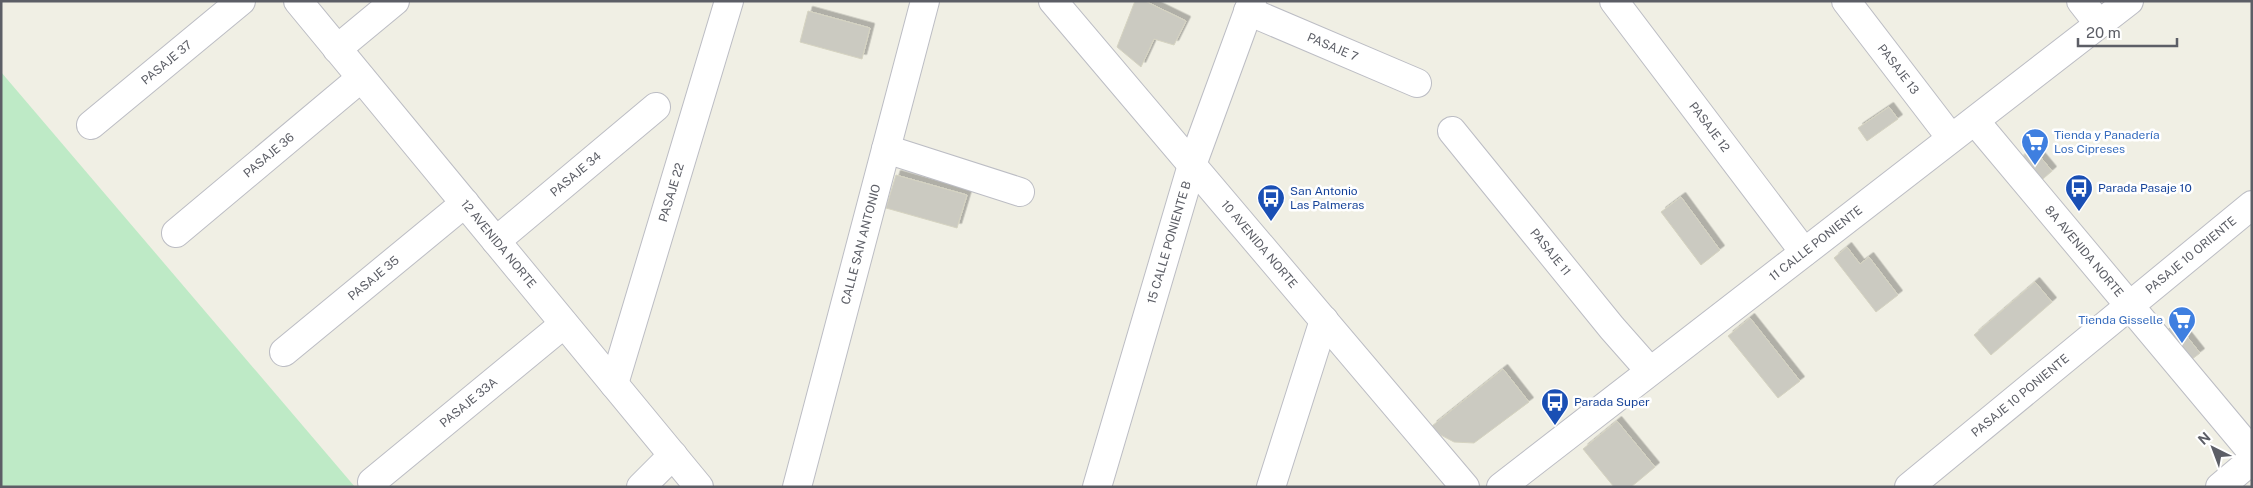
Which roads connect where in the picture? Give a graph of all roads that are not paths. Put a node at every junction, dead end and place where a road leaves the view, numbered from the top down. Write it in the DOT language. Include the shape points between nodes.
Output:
graph roads {
  1 [pos="241,1"];
  2 [pos="298,1"];
  3 [pos="395,1"];
  4 [pos="729,1"];
  5 [pos="925,1"];
  6 [pos="1053,1"];
  7 [pos="1614,1"];
  8 [pos="1846,1"];
  9 [pos="2081,1"];
  10 [pos="2129,1"];
  11 [pos="1250,6"];
  12 [pos="2099,24"];
  13 [pos="337,49"];
  14 [pos="361,78"];
  15 [pos="1417,84"];
  16 [pos="656,107"];
  17 [pos="1975,120"];
  18 [pos="91,125"];
  19 [pos="1452,131"];
  20 [pos="1951,138"];
  21 [pos="886,149"];
  22 [pos="1192,165"];
  23 [pos="1020,192"];
  24 [pos="465,203"];
  25 [pos="2252,205"];
  26 [pos="176,233"];
  27 [pos="496,241"];
  28 [pos="1804,252"];
  29 [pos="2130,306"];
  30 [pos="1324,320"];
  31 [pos="564,324"];
  32 [pos="284,352"];
  33 [pos="1650,371"];
  34 [pos="614,384"];
  35 [pos="2252,452"];
  36 [pos="673,455"];
  37 [pos="2252,460"];
  38 [pos="372,482"];
  39 [pos="640,487"];
  40 [pos="699,487"];
  41 [pos="797,487"];
  42 [pos="1097,487"];
  43 [pos="1271,487"];
  44 [pos="1466,487"];
  45 [pos="1502,487"];
  46 [pos="1909,487"];
  47 [pos="2220,487"];
  1 -- 18 [label="street, PASAJE 37"];
  2 -- 13 [label="street, 12 AVENIDA NORTE"];
  3 -- 13 [label="street"];
  4 -- 34 [label="street, PASAJE 22"];
  5 -- 21 [label="street, CALLE SAN ANTONIO"];
  6 -- 22 [label="street, 10 AVENIDA NORTE"];
  7 -- 28 [label="street, PASAJE 12"];
  8 -- 20 [label="street, PASAJE 13"];
  9 -- 12 [label="street"];
  10 -- 12 [label="street, 11 CALLE PONIENTE"];
  11 -- 15 [label="street, PASAJE 7"];
  11 -- 22 [label="street, 15 CALLE PONIENTE B"];
  12 -- 17 [label="street, 11 CALLE PONIENTE"];
  13 -- 14 [label="street, 12 AVENIDA NORTE"];
  14 -- 24 [label="street, 12 AVENIDA NORTE"];
  14 -- 26 [label="street, PASAJE 36"];
  16 -- 27 [label="street, PASAJE 34"];
  17 -- 20 [label="street, 11 CALLE PONIENTE"];
  17 -- 29 [label="street, 8A AVENIDA NORTE"];
  19 -- 33 [label="street, PASAJE 11"];
  20 -- 28 [label="street, 11 CALLE PONIENTE"];
  21 -- 23 [label="street"];
  21 -- 41 [label="street, CALLE SAN ANTONIO"];
  22 -- 30 [label="street, 10 AVENIDA NORTE"];
  22 -- 42 [label="street, 15 CALLE PONIENTE B"];
  24 -- 27 [label="street, 12 AVENIDA NORTE"];
  24 -- 32 [label="street, PASAJE 35"];
  25 -- 29 [label="street, PASAJE 10 ORIENTE"];
  27 -- 31 [label="street, 12 AVENIDA NORTE"];
  28 -- 33 [label="street, 11 CALLE PONIENTE"];
  29 -- 35 [label="street, 8A AVENIDA NORTE"];
  29 -- 46 [label="street, PASAJE 10 PONIENTE"];
  30 -- 43 [label="street"];
  30 -- 44 [label="street, 10 AVENIDA NORTE"];
  31 -- 34 [label="street, 12 AVENIDA NORTE"];
  31 -- 38 [label="street, PASAJE 33A"];
  33 -- 45 [label="street, 11 CALLE PONIENTE"];
  34 -- 36 [label="street, 12 AVENIDA NORTE"];
  36 -- 39 [label="street"];
  36 -- 40 [label="street, 12 AVENIDA NORTE"];
  37 -- 47 [label="street"];
}
